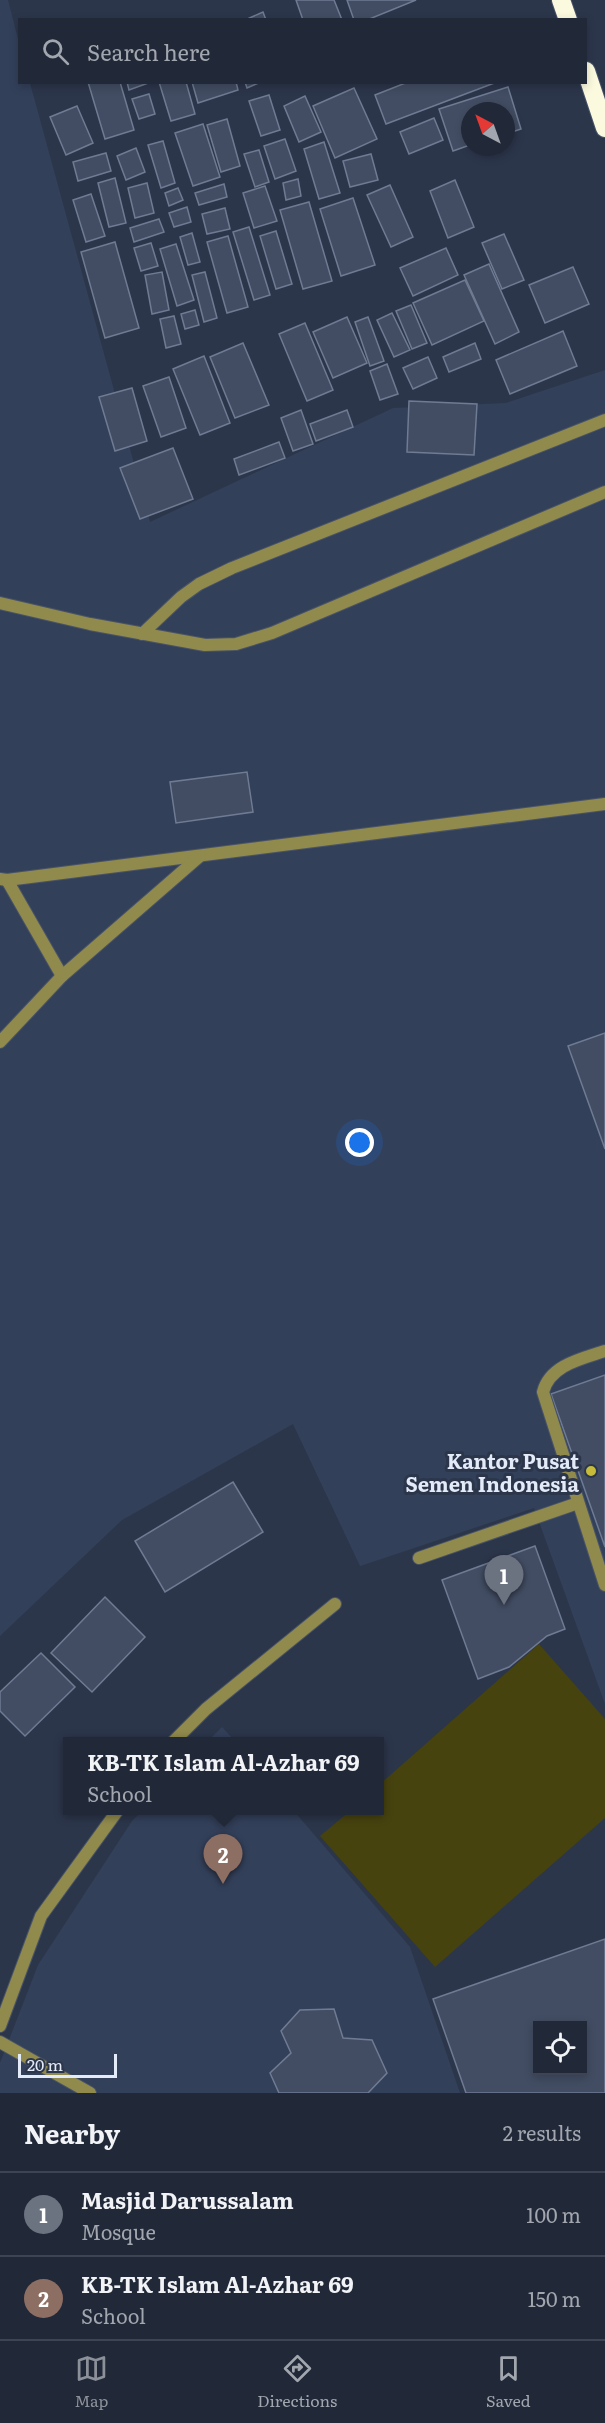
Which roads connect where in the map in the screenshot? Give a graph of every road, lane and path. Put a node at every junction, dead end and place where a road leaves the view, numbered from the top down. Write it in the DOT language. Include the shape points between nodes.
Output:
graph roads {
  1 [pos="561,0"];
  2 [pos="567,18"];
  3 [pos="587,77"];
  4 [pos="605,128"];
  5 [pos="605,420"];
  6 [pos="605,492"];
  7 [pos="0,603"];
  8 [pos="142,634"];
  9 [pos="605,804"];
  10 [pos="200,856"];
  11 [pos="4,880"];
  12 [pos="63,976"];
  13 [pos="0,1042"];
  14 [pos="605,1352"];
  15 [pos="578,1503"];
  16 [pos="419,1558"];
  17 [pos="605,1585"];
  18 [pos="335,1604"];
  19 [pos="178,1737"];
  20 [pos="114,1815"];
  21 [pos="0,2026"];
  22 [pos="0,2042"];
  23 [pos="90,2093"];
  1 -- 2 [label="highway"];
  3 -- 4 [label="highway"];
  5 -- 8 [label="street" via="232,568 181,597"];
  6 -- 8 [label="street" via="272,633 236,644 205,645"];
  7 -- 8 [label="street"];
  9 -- 10 [label="street"];
  10 -- 11 [label="street"];
  10 -- 12 [label="street"];
  11 -- 12 [label="street"];
  12 -- 13 [label="street"];
  14 -- 15 [label="street" via="551,1374 543,1392"];
  15 -- 16 [label="street"];
  15 -- 17 [label="street"];
  18 -- 19 [label="street" via="206,1709"];
  20 -- 21 [label="street" via="41,1916"];
  22 -- 23 [label="street"];
}
